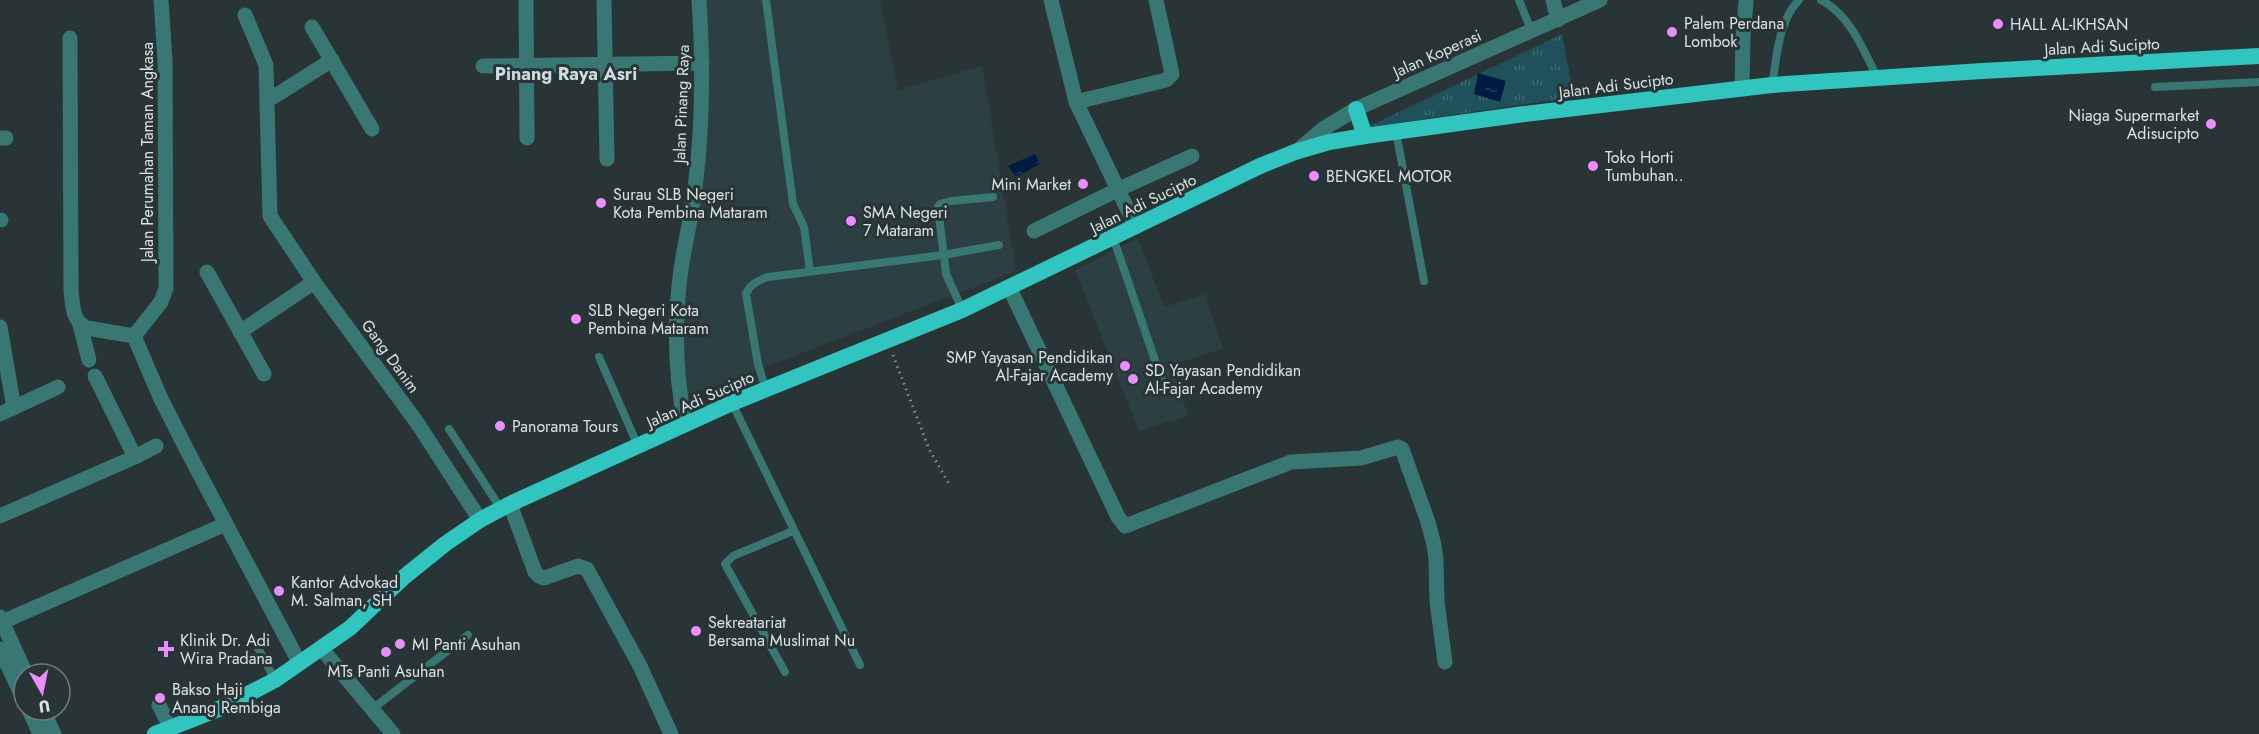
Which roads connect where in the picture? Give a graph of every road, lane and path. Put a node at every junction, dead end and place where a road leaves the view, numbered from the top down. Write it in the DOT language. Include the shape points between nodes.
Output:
graph roads {
  1 [pos="161,0"];
  2 [pos="526,0"];
  3 [pos="604,0"];
  4 [pos="699,0"];
  5 [pos="766,0"];
  6 [pos="1051,0"];
  7 [pos="1156,0"];
  8 [pos="1519,0"];
  9 [pos="1553,0"];
  10 [pos="1600,0"];
  11 [pos="1799,0"];
  12 [pos="1821,0"];
  13 [pos="1746,2"];
  14 [pos="245,15"];
  15 [pos="1558,20"];
  16 [pos="312,27"];
  17 [pos="1531,30"];
  18 [pos="70,38"];
  19 [pos="2259,56"];
  20 [pos="332,60"];
  21 [pos="702,63"];
  22 [pos="606,64"];
  23 [pos="526,65"];
  24 [pos="483,66"];
  25 [pos="1877,77"];
  26 [pos="2259,82"];
  27 [pos="1772,85"];
  28 [pos="2155,87"];
  29 [pos="1742,88"];
  30 [pos="267,101"];
  31 [pos="1076,102"];
  32 [pos="1356,109"];
  33 [pos="372,129"];
  34 [pos="1396,132"];
  35 [pos="1365,136"];
  36 [pos="527,138"];
  37 [pos="1295,152"];
  38 [pos="1192,156"];
  39 [pos="607,159"];
  40 [pos="993,197"];
  41 [pos="1122,200"];
  42 [pos="1136,227"];
  43 [pos="1034,231"];
  44 [pos="1113,237"];
  45 [pos="999,245"];
  46 [pos="943,255"];
  47 [pos="810,271"];
  48 [pos="207,272"];
  49 [pos="1424,281"];
  50 [pos="315,282"];
  51 [pos="1010,289"];
  52 [pos="962,310"];
  53 [pos="80,325"];
  54 [pos="0,327"];
  55 [pos="240,332"];
  56 [pos="134,336"];
  57 [pos="888,342"];
  58 [pos="599,357"];
  59 [pos="89,360"];
  60 [pos="264,374"];
  61 [pos="95,376"];
  62 [pos="764,383"];
  63 [pos="1163,384"];
  64 [pos="58,387"];
  65 [pos="732,403"];
  66 [pos="7,411"];
  67 [pos="686,424"];
  68 [pos="449,429"];
  69 [pos="156,446"];
  70 [pos="638,446"];
  71 [pos="135,457"];
  72 [pos="949,484"];
  73 [pos="506,506"];
  74 [pos="473,509"];
  75 [pos="0,516"];
  76 [pos="219,527"];
  77 [pos="793,531"];
  78 [pos="1,621"];
  79 [pos="468,635"];
  80 [pos="258,648"];
  81 [pos="321,648"];
  82 [pos="0,649"];
  83 [pos="20,662"];
  84 [pos="299,662"];
  85 [pos="1445,662"];
  86 [pos="860,665"];
  87 [pos="784,672"];
  88 [pos="12,674"];
  89 [pos="272,674"];
  90 [pos="371,710"];
  91 [pos="162,719"];
  92 [pos="393,734"];
  93 [pos="671,734"];
  1 -- 56 [label="street, Jalan Perumahan Taman Angkasa" via="166,288 161,302"];
  2 -- 23 [label="street"];
  3 -- 22 [label="street"];
  4 -- 21 [label="street, Jalan Pinang Raya"];
  5 -- 47 [label="lane" via="793,204 804,227"];
  6 -- 31 [label="street"];
  7 -- 31 [label="street" via="1172,75 1166,80"];
  8 -- 17 [label="lane"];
  9 -- 15 [label="street"];
  10 -- 15 [label="street, Jalan Koperasi"];
  11 -- 27 [label="lane" via="1791,8 1780,38"];
  12 -- 25 [label="lane" via="1835,7 1856,36"];
  13 -- 29 [label="street"];
  14 -- 30 [label="street" via="266,65"];
  15 -- 17 [label="street, Jalan Koperasi"];
  16 -- 20 [label="street"];
  17 -- 32 [label="street, Jalan Koperasi"];
  18 -- 53 [label="street" via="71,291 75,318"];
  19 -- 25 [label="highway, Jalan Adi Sucipto" via="1982,68"];
  20 -- 30 [label="street"];
  20 -- 33 [label="street"];
  21 -- 22 [label="street"];
  21 -- 67 [label="street, Jalan Pinang Raya" via="695,187 681,271 677,327 680,398"];
  22 -- 23 [label="street"];
  22 -- 39 [label="street"];
  23 -- 24 [label="street"];
  23 -- 36 [label="street"];
  25 -- 27 [label="highway, Jalan Adi Sucipto"];
  26 -- 28 [label="lane"];
  27 -- 29 [label="highway, Jalan Adi Sucipto"];
  29 -- 34 [label="highway, Jalan Adi Sucipto"];
  30 -- 50 [label="street, Gang Danim" via="270,216"];
  31 -- 41 [label="street"];
  32 -- 35 [label="highway"];
  32 -- 37 [label="street, Jalan Koperasi"];
  34 -- 35 [label="highway, Jalan Adi Sucipto"];
  34 -- 49 [label="lane"];
  35 -- 37 [label="highway, Jalan Adi Sucipto"];
  37 -- 42 [label="highway, Jalan Adi Sucipto"];
  38 -- 41 [label="street"];
  40 -- 46 [label="lane" via="940,204"];
  41 -- 42 [label="street"];
  41 -- 43 [label="street"];
  42 -- 44 [label="highway, Jalan Adi Sucipto"];
  44 -- 51 [label="highway, Jalan Adi Sucipto"];
  44 -- 63 [label="lane"];
  45 -- 46 [label="lane"];
  46 -- 47 [label="lane"];
  46 -- 52 [label="lane" via="949,283"];
  47 -- 62 [label="lane" via="768,277 748,288"];
  48 -- 55 [label="street"];
  50 -- 55 [label="street"];
  50 -- 74 [label="street, Gang Danim" via="418,424"];
  51 -- 52 [label="highway, Jalan Adi Sucipto"];
  51 -- 85 [label="street" via="1125,526 1283,465 1360,458 1402,449 1434,545"];
  52 -- 57 [label="highway, Jalan Adi Sucipto"];
  53 -- 56 [label="street"];
  53 -- 59 [label="street"];
  54 -- 66 [label="street"];
  55 -- 60 [label="street"];
  56 -- 84 [label="street" via="179,435"];
  57 -- 62 [label="highway, Jalan Adi Sucipto"];
  57 -- 72 [label="path" via="929,450"];
  58 -- 70 [label="lane"];
  61 -- 71 [label="street"];
  62 -- 65 [label="highway, Jalan Adi Sucipto"];
  64 -- 66 [label="street"];
  65 -- 67 [label="highway, Jalan Adi Sucipto"];
  65 -- 77 [label="lane"];
  67 -- 70 [label="highway, Jalan Adi Sucipto"];
  68 -- 73 [label="lane"];
  69 -- 71 [label="street"];
  70 -- 73 [label="highway, Jalan Adi Sucipto"];
  71 -- 75 [label="street"];
  73 -- 74 [label="highway, Jalan Adi Sucipto"];
  73 -- 93 [label="street" via="539,576 544,578 578,566 587,569 640,666"];
  74 -- 81 [label="highway, Jalan Adi Sucipto" via="350,628"];
  76 -- 78 [label="street"];
  77 -- 86 [label="lane"];
  77 -- 87 [label="lane" via="733,556 725,564"];
  78 -- 83 [label="street"];
  79 -- 90 [label="lane"];
  80 -- 89 [label="lane"];
  81 -- 84 [label="highway, Jalan Adi Sucipto"];
  81 -- 90 [label="street"];
  82 -- 88 [label="street"];
  84 -- 89 [label="highway, Jalan Adi Sucipto"];
  89 -- 91 [label="highway, Jalan Adi Sucipto" via="221,708"];
  90 -- 92 [label="street"];
}
